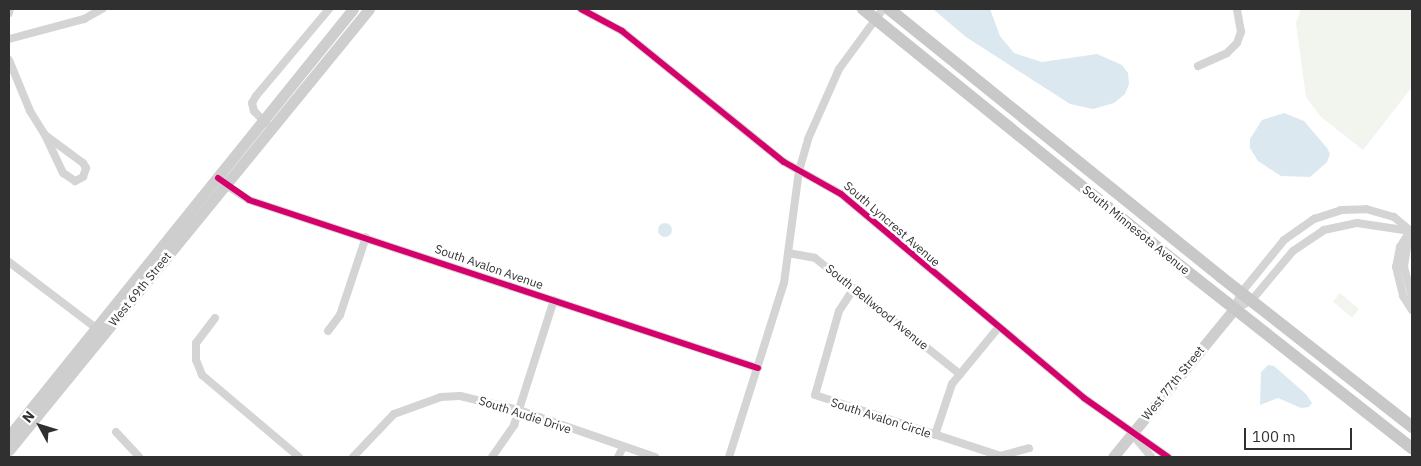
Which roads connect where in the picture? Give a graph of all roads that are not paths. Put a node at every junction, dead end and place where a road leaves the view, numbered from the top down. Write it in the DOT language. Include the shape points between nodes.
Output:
graph roads {
  1 [pos="10,9"];
  2 [pos="102,9"];
  3 [pos="329,9"];
  4 [pos="353,9"];
  5 [pos="369,9"];
  6 [pos="581,9"];
  7 [pos="863,9"];
  8 [pos="889,9"];
  9 [pos="1237,9"];
  10 [pos="9,12"];
  11 [pos="879,14"];
  12 [pos="9,39"];
  13 [pos="9,60"];
  14 [pos="1198,66"];
  15 [pos="268,125"];
  16 [pos="45,135"];
  17 [pos="799,171"];
  18 [pos="222,181"];
  19 [pos="1412,230"];
  20 [pos="366,237"];
  21 [pos="788,254"];
  22 [pos="9,262"];
  23 [pos="854,288"];
  24 [pos="1246,297"];
  25 [pos="1412,297"];
  26 [pos="554,300"];
  27 [pos="1234,309"];
  28 [pos="1412,310"];
  29 [pos="215,318"];
  30 [pos="998,328"];
  31 [pos="100,331"];
  32 [pos="328,331"];
  33 [pos="758,368"];
  34 [pos="960,374"];
  35 [pos="519,410"];
  36 [pos="1412,427"];
  37 [pos="116,432"];
  38 [pos="1132,434"];
  39 [pos="935,435"];
  40 [pos="9,436"];
  41 [pos="623,447"];
  42 [pos="1029,448"];
  43 [pos="1412,448"];
  44 [pos="9,450"];
  45 [pos="139,457"];
  46 [pos="298,457"];
  47 [pos="353,457"];
  48 [pos="492,457"];
  49 [pos="618,457"];
  50 [pos="655,457"];
  51 [pos="729,457"];
  52 [pos="1113,457"];
  53 [pos="1151,457"];
  54 [pos="1168,457"];
  1 -- 10 [label="street"];
  2 -- 12 [label="street" via="84,20"];
  3 -- 15 [label="street" via="252,103 254,111"];
  4 -- 15 [label="main road, West 69th Street"];
  5 -- 15 [label="main road, West 69th Street"];
  6 -- 17 [label="street, South Lyncrest Avenue" via="622,31 740,128"];
  7 -- 11 [label="main road, South Minnesota Avenue"];
  8 -- 24 [label="main road, South Minnesota Avenue"];
  9 -- 14 [label="street" via="1241,32 1237,43 1228,53"];
  11 -- 17 [label="street" via="839,69 821,104"];
  11 -- 27 [label="main road, South Minnesota Avenue"];
  13 -- 16 [label="street" via="30,111"];
  15 -- 18 [label="main road, West 69th Street"];
  16 -- 16 [label="street" via="63,173 75,181 84,177 86,168 83,162"];
  17 -- 21 [label="street"];
  17 -- 30 [label="street, South Lyncrest Avenue" via="841,194"];
  18 -- 20 [label="street, South Avalon Avenue" via="249,200"];
  18 -- 31 [label="main road, West 69th Street"];
  19 -- 24 [label="street, West 77th Street" via="1357,223 1324,230 1293,252"];
  19 -- 24 [label="street, West 77th Street" via="1394,217 1375,210 1354,209 1326,214 1303,224 1284,240"];
  19 -- 25 [label="street" via="1404,267"];
  19 -- 28 [label="street" via="1400,247 1396,267 1401,292"];
  20 -- 26 [label="street, South Avalon Avenue"];
  20 -- 32 [label="street" via="340,315"];
  21 -- 23 [label="street, South Bellwood Avenue" via="815,258"];
  21 -- 33 [label="street" via="784,283"];
  22 -- 31 [label="street"];
  23 -- 34 [label="street, South Bellwood Avenue"];
  23 -- 39 [label="street, South Avalon Circle" via="839,311 815,395"];
  24 -- 27 [label="street, West 77th Street"];
  24 -- 27 [label="street, West 77th Street"];
  24 -- 36 [label="main road, South Minnesota Avenue"];
  26 -- 33 [label="street, South Avalon Avenue"];
  26 -- 35 [label="street"];
  27 -- 38 [label="main road, West 77th Street"];
  27 -- 43 [label="main road, South Minnesota Avenue"];
  29 -- 46 [label="street" via="196,343 196,360 202,375"];
  30 -- 34 [label="street"];
  30 -- 38 [label="street, South Lyncrest Avenue"];
  31 -- 40 [label="main road, West 69th Street"];
  31 -- 44 [label="main road, West 69th Street"];
  33 -- 51 [label="street"];
  34 -- 39 [label="street" via="952,384"];
  35 -- 41 [label="street, South Audie Drive"];
  35 -- 47 [label="street, South Audie Drive" via="460,396 417,404 394,414"];
  35 -- 48 [label="street" via="511,431"];
  37 -- 45 [label="street"];
  38 -- 52 [label="main road, West 77th Street"];
  38 -- 53 [label="street"];
  38 -- 54 [label="street"];
  39 -- 42 [label="street, South Avalon Circle" via="1000,456"];
  41 -- 49 [label="street"];
  41 -- 50 [label="street, South Audie Drive"];
}
